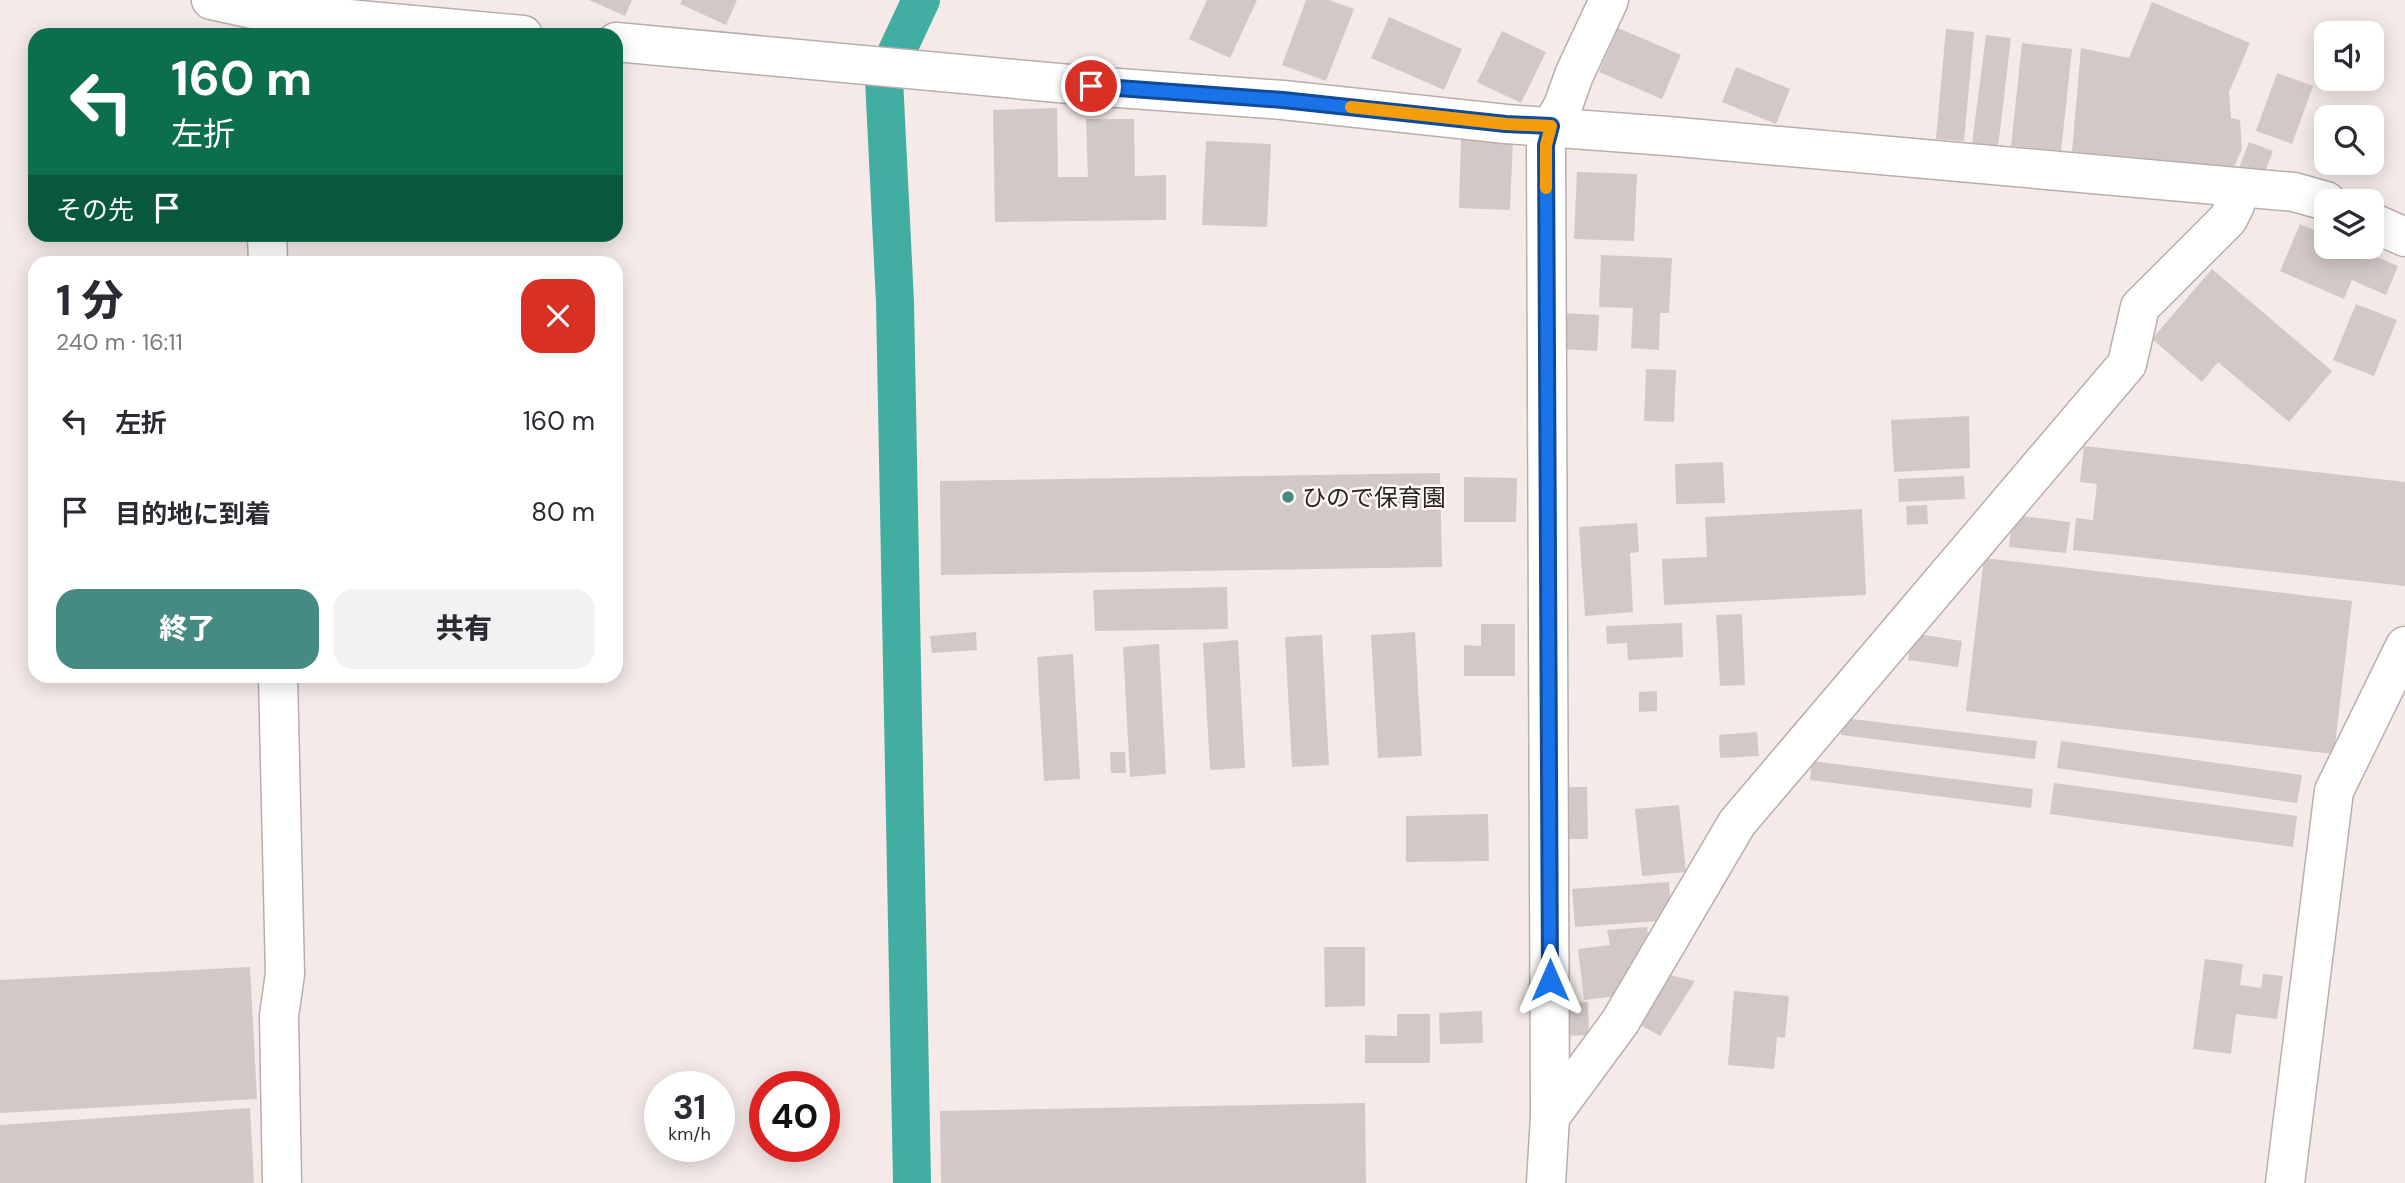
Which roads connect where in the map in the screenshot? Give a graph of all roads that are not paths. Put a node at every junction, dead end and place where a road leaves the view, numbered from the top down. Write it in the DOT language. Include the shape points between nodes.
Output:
graph roads {
  1 [pos="211,0"];
  2 [pos="1609,0"];
  3 [pos="264,15"];
  4 [pos="432,28"];
  5 [pos="623,44"];
  6 [pos="1551,126"];
  7 [pos="2239,188"];
  8 [pos="2314,198"];
  9 [pos="2384,228"];
  10 [pos="2405,237"];
  11 [pos="2405,646"];
  12 [pos="278,683"];
  13 [pos="1550,1117"];
  14 [pos="282,1183"];
  15 [pos="1546,1183"];
  16 [pos="2285,1183"];
  1 -- 3 [label="street"];
  2 -- 6 [label="street"];
  3 -- 4 [label="street"];
  5 -- 6 [label="street"];
  6 -- 7 [label="street"];
  6 -- 13 [label="street" via="1546,145"];
  7 -- 8 [label="street"];
  7 -- 13 [label="street" via="2228,219 2140,307 2126,364 1737,823 1620,1022"];
  9 -- 10 [label="street"];
  11 -- 16 [label="street" via="2334,791"];
  12 -- 14 [label="street" via="285,974 279,1016"];
  13 -- 15 [label="street"];
}
